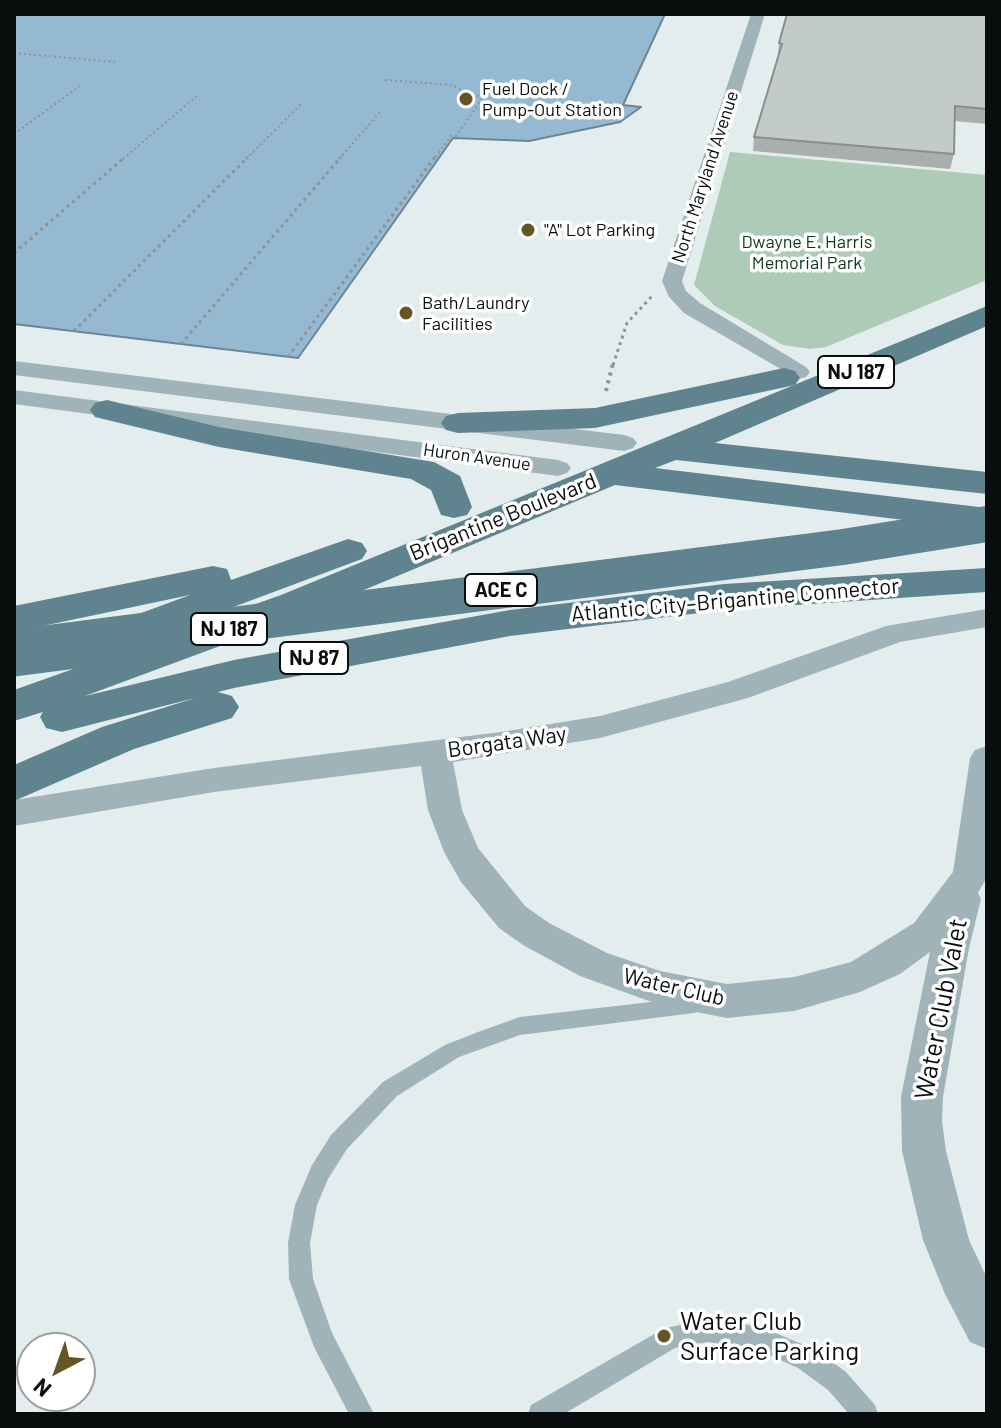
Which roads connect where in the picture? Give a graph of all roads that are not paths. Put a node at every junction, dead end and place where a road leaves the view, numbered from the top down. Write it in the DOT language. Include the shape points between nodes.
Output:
graph roads {
  1 [pos="758,14"];
  2 [pos="987,290"];
  3 [pos="987,315"];
  4 [pos="14,368"];
  5 [pos="791,375"];
  6 [pos="14,397"];
  7 [pos="107,410"];
  8 [pos="763,411"];
  9 [pos="458,423"];
  10 [pos="673,449"];
  11 [pos="616,458"];
  12 [pos="795,463"];
  13 [pos="558,468"];
  14 [pos="938,477"];
  15 [pos="987,477"];
  16 [pos="987,483"];
  17 [pos="454,507"];
  18 [pos="987,522"];
  19 [pos="341,553"];
  20 [pos="987,580"];
  21 [pos="619,609"];
  22 [pos="987,618"];
  23 [pos="14,619"];
  24 [pos="14,653"];
  25 [pos="14,672"];
  26 [pos="14,706"];
  27 [pos="14,729"];
  28 [pos="435,751"];
  29 [pos="987,758"];
  30 [pos="14,784"];
  31 [pos="14,813"];
  32 [pos="971,873"];
  33 [pos="727,1001"];
  34 [pos="987,1325"];
  35 [pos="362,1414"];
  36 [pos="540,1414"];
  37 [pos="866,1414"];
  1 -- 5 [label="street, North Maryland Avenue" via="672,281 692,308"];
  2 -- 5 [label="main road, Brigantine Boulevard / NJ 187"];
  3 -- 8 [label="main road, Brigantine Boulevard / NJ 187"];
  4 -- 9 [label="street, Huron Avenue"];
  5 -- 9 [label="main road" via="595,418"];
  5 -- 11 [label="main road, Brigantine Boulevard / NJ 187"];
  6 -- 7 [label="street, Huron Avenue"];
  7 -- 13 [label="street, Huron Avenue"];
  7 -- 17 [label="main road" via="219,437 421,470 447,484"];
  8 -- 10 [label="main road, Brigantine Boulevard / NJ 187"];
  8 -- 12 [label="main road" via="771,441"];
  9 -- 11 [label="street, Huron Avenue"];
  10 -- 11 [label="main road, Brigantine Boulevard / NJ 187"];
  10 -- 12 [label="main road"];
  11 -- 13 [label="main road, Huron Avenue"];
  11 -- 18 [label="main road, Huron Avenue"];
  11 -- 26 [label="main road, Brigantine Boulevard / NJ 187" via="295,604"];
  12 -- 14 [label="main road"];
  13 -- 17 [label="main road, Brigantine Boulevard"];
  14 -- 15 [label="main road"];
  14 -- 16 [label="main road"];
  17 -- 19 [label="main road, Brigantine Boulevard"];
  18 -- 24 [label="main road, Atlantic City–Brigantine Connector / ACE C, bridge" via="843,547"];
  19 -- 23 [label="main road"];
  19 -- 25 [label="main road, Brigantine Boulevard"];
  20 -- 21 [label="main road, Atlantic City–Brigantine Connector / NJ 87"];
  21 -- 27 [label="main road, Atlantic City–Brigantine Connector / NJ 87" via="234,674"];
  21 -- 30 [label="main road" via="510,640 354,671 202,711 118,738"];
  22 -- 28 [label="street, Borgata Way" via="860,644 737,690 639,718"];
  28 -- 31 [label="street, Borgata Way"];
  28 -- 33 [label="street, Water Club" via="445,810 462,852 512,917 594,965 660,988"];
  29 -- 32 [label="street, Water Club"];
  32 -- 33 [label="street, Water Club" via="927,934 886,963 829,986"];
  32 -- 34 [label="street, Water Club Valet" via="950,948 921,1121 946,1240"];
  33 -- 35 [label="lane" via="520,1026 485,1038 452,1051 390,1089 339,1142 306,1205 299,1243 301,1279 322,1339"];
  36 -- 37 [label="lane" via="671,1337 708,1330 761,1339 807,1359 837,1381"];
}
